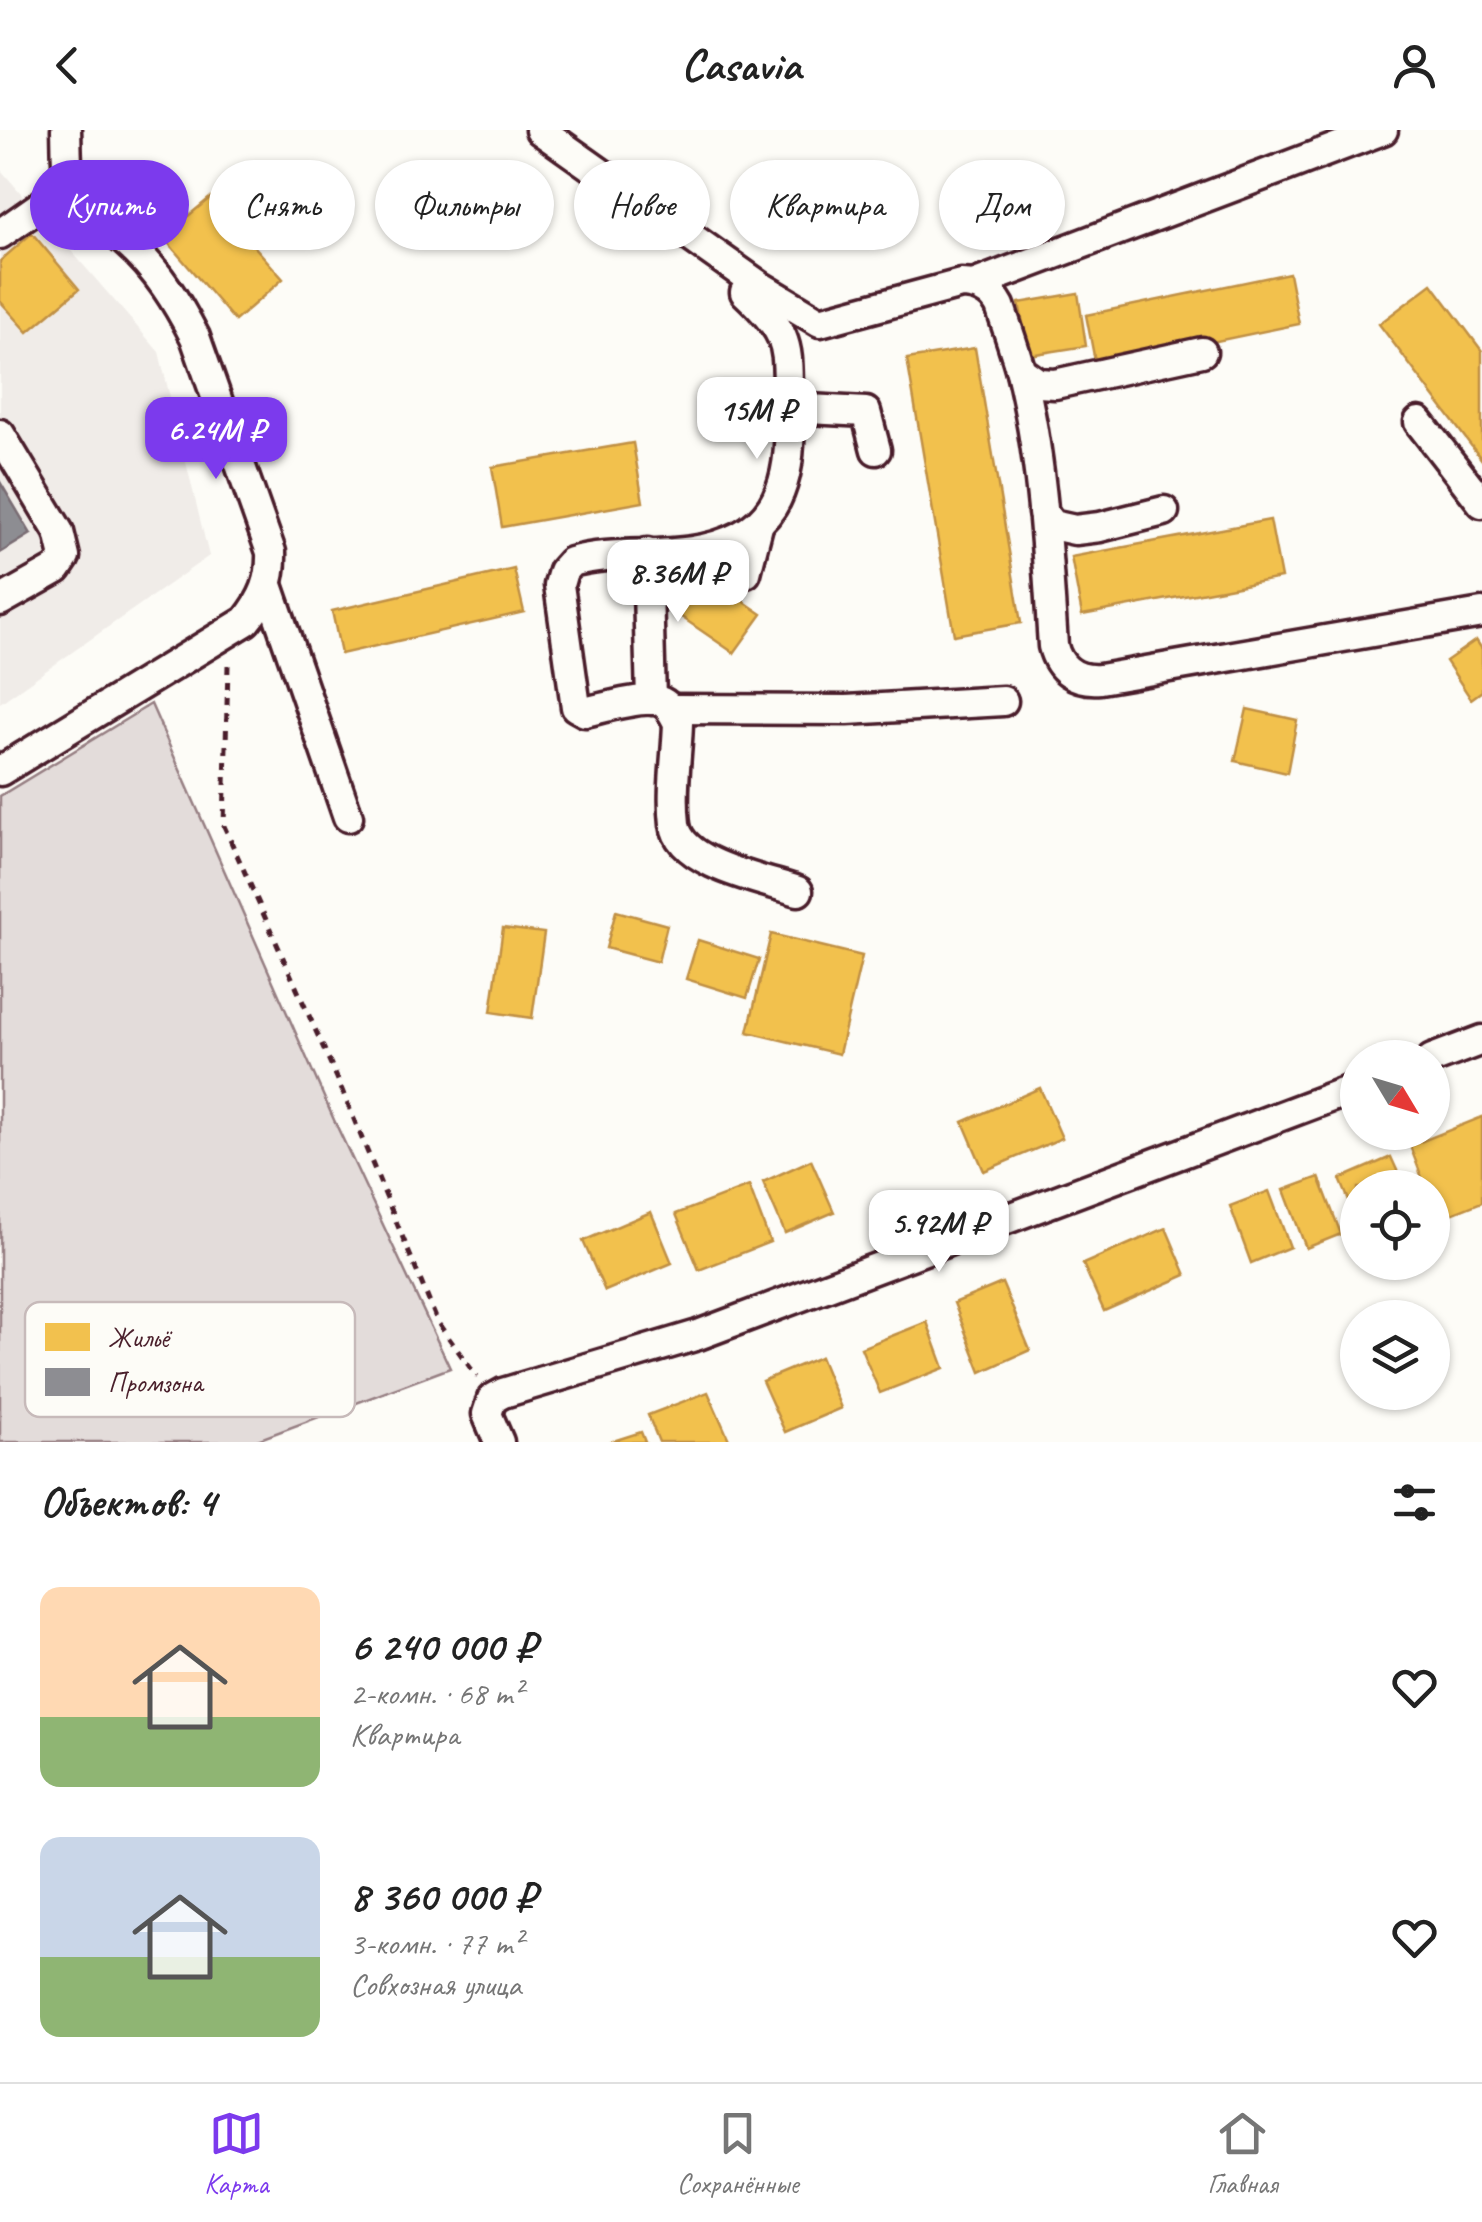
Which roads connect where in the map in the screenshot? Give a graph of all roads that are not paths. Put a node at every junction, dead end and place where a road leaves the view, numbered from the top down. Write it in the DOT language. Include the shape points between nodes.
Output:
graph roads {
  1 [pos="66,130"];
  2 [pos="540,130"];
  3 [pos="1383,130"];
  4 [pos="68,160"];
  5 [pos="30,213"];
  6 [pos="0,234"];
  7 [pos="133,250"];
  8 [pos="730,266"];
  9 [pos="973,285"];
  10 [pos="820,322"];
  11 [pos="1202,352"];
  12 [pos="788,353"];
  13 [pos="1029,388"];
  14 [pos="788,408"];
  15 [pos="1419,422"];
  16 [pos="0,434"];
  17 [pos="876,450"];
  18 [pos="1482,504"];
  19 [pos="1164,511"];
  20 [pos="1043,512"];
  21 [pos="758,526"];
  22 [pos="647,553"];
  23 [pos="746,573"];
  24 [pos="268,585"];
  25 [pos="0,601"];
  26 [pos="1482,613"];
  27 [pos="1003,701"];
  28 [pos="661,704"];
  29 [pos="0,770"];
  30 [pos="348,817"];
  31 [pos="798,891"];
  32 [pos="1482,1040"];
  33 [pos="1450,1052"];
  34 [pos="1340,1094"];
  35 [pos="499,1442"];
  1 -- 4 [label="street"];
  2 -- 8 [label="street"];
  3 -- 9 [label="street"];
  5 -- 6 [label="street"];
  7 -- 24 [label="street" via="178,304 194,336 271,552"];
  8 -- 10 [label="street"];
  8 -- 12 [label="street" via="737,285 779,326"];
  9 -- 10 [label="street"];
  9 -- 13 [label="street" via="1000,306"];
  10 -- 12 [label="street"];
  11 -- 13 [label="street"];
  12 -- 14 [label="street"];
  13 -- 20 [label="street"];
  14 -- 17 [label="street" via="866,412"];
  14 -- 21 [label="street" via="780,490"];
  15 -- 18 [label="street"];
  16 -- 25 [label="street" via="59,532 65,557 57,569"];
  19 -- 20 [label="street" via="1074,530 1052,525"];
  20 -- 26 [label="street" via="1056,657 1086,680"];
  21 -- 22 [label="street" via="692,551"];
  21 -- 23 [label="street"];
  22 -- 28 [label="street"];
  22 -- 28 [label="street" via="568,564 559,584 576,707 585,712"];
  24 -- 29 [label="street" via="246,622"];
  24 -- 30 [label="street"];
  27 -- 28 [label="street" via="847,710"];
  28 -- 31 [label="street" via="678,722 675,827 682,842 699,858"];
  32 -- 33 [label="street"];
  34 -- 35 [label="street" via="698,1335 503,1392 488,1414"];
}
